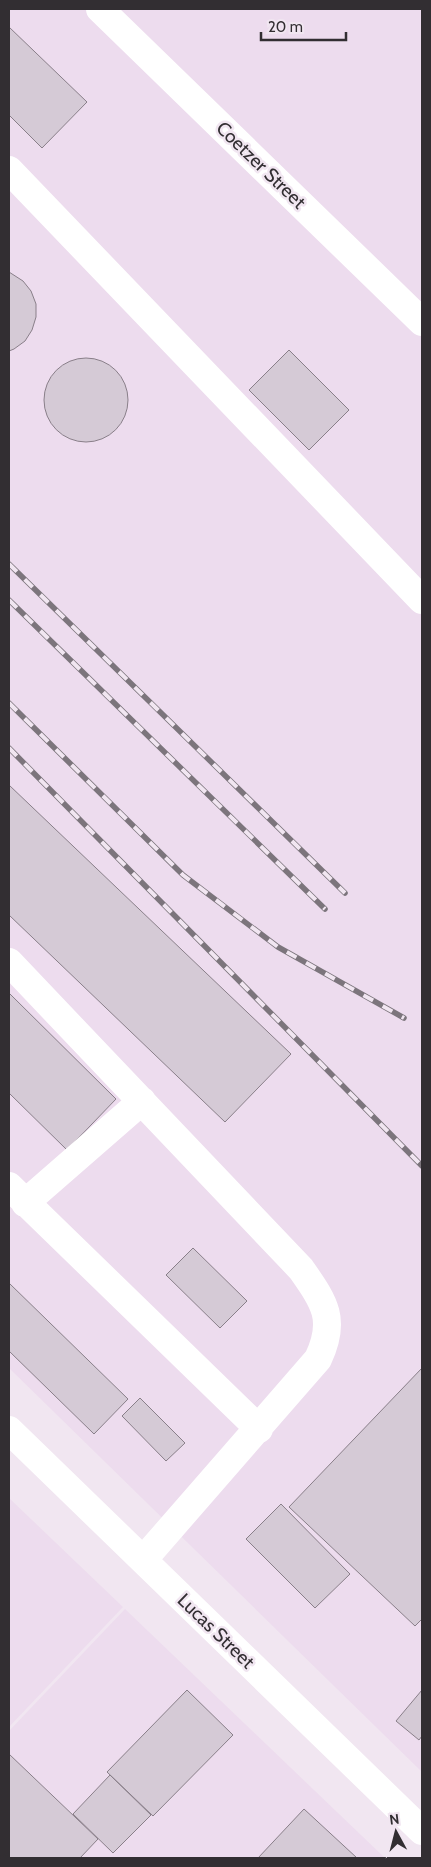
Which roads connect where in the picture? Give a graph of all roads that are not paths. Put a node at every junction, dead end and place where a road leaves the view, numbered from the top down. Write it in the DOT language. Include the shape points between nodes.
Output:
graph roads {
  1 [pos="100,9"];
  2 [pos="9,170"];
  3 [pos="422,322"];
  4 [pos="422,600"];
  5 [pos="9,962"];
  6 [pos="142,1101"];
  7 [pos="17,1195"];
  8 [pos="258,1429"];
  9 [pos="9,1430"];
  10 [pos="143,1560"];
  11 [pos="422,1831"];
  1 -- 3 [label="street, Coetzer Street"];
  2 -- 4 [label="street"];
  5 -- 6 [label="street"];
  6 -- 7 [label="street"];
  6 -- 8 [label="street" via="300,1269 321,1297 328,1322 326,1342 318,1359"];
  7 -- 8 [label="street"];
  8 -- 10 [label="street"];
  9 -- 10 [label="street, Lucas Street"];
  10 -- 11 [label="street, Lucas Street"];
}
